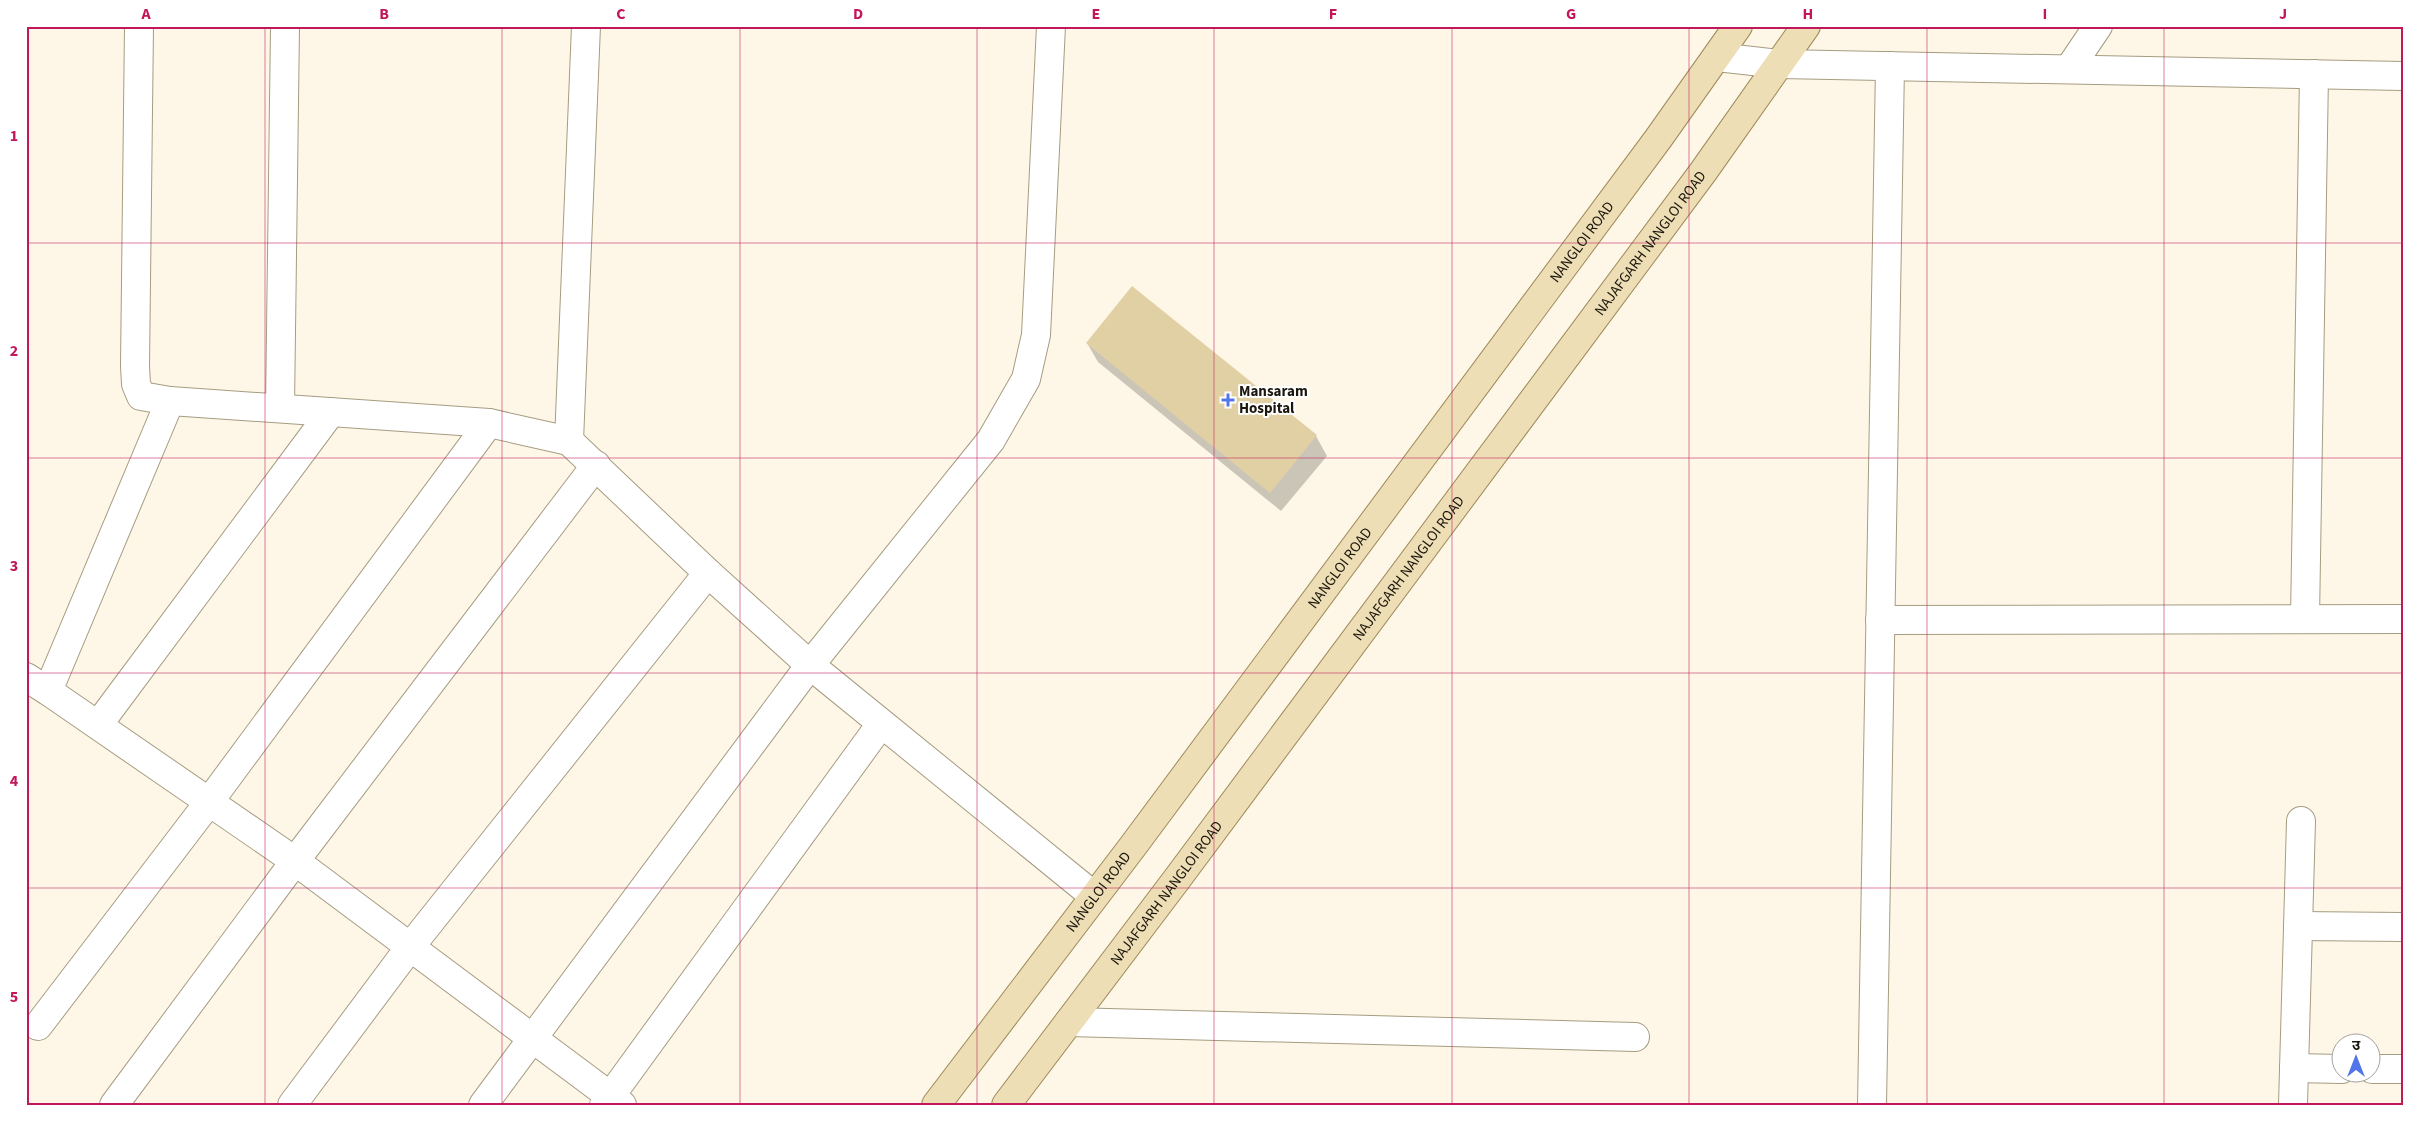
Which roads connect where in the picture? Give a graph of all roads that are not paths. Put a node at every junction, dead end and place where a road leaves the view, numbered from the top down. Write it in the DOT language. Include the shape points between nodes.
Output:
graph roads {
  1 [pos="139,26"];
  2 [pos="285,26"];
  3 [pos="586,26"];
  4 [pos="1051,26"];
  5 [pos="1738,26"];
  6 [pos="1806,26"];
  7 [pos="2098,26"];
  8 [pos="1717,56"];
  9 [pos="1780,64"];
  10 [pos="1890,66"];
  11 [pos="2069,69"];
  12 [pos="2314,74"];
  13 [pos="2403,76"];
  14 [pos="170,401"];
  15 [pos="280,408"];
  16 [pos="331,412"];
  17 [pos="489,423"];
  18 [pos="569,441"];
  19 [pos="596,465"];
  20 [pos="708,573"];
  21 [pos="2305,619"];
  22 [pos="2403,619"];
  23 [pos="1880,620"];
  24 [pos="810,666"];
  25 [pos="37,684"];
  26 [pos="881,724"];
  27 [pos="98,725"];
  28 [pos="209,802"];
  29 [pos="2301,820"];
  30 [pos="295,861"];
  31 [pos="1094,896"];
  32 [pos="2298,926"];
  33 [pos="2403,927"];
  34 [pos="410,946"];
  35 [pos="1069,1022"];
  36 [pos="38,1026"];
  37 [pos="1635,1037"];
  38 [pos="532,1038"];
  39 [pos="2294,1068"];
  40 [pos="2332,1069"];
  41 [pos="2382,1069"];
  42 [pos="2403,1069"];
  43 [pos="612,1102"];
  44 [pos="114,1105"];
  45 [pos="292,1105"];
  46 [pos="483,1105"];
  47 [pos="936,1105"];
  48 [pos="1006,1105"];
  49 [pos="1872,1105"];
  50 [pos="2293,1105"];
  1 -- 14 [label="street" via="136,384 141,396"];
  2 -- 15 [label="street"];
  3 -- 18 [label="street"];
  4 -- 24 [label="street" via="1036,335 1026,379 991,440"];
  5 -- 8 [label="main road, NANGLOI ROAD"];
  6 -- 9 [label="main road, NAJAFGARH NANGLOI ROAD"];
  7 -- 11 [label="street"];
  8 -- 9 [label="street"];
  8 -- 31 [label="main road, NANGLOI ROAD"];
  9 -- 10 [label="street"];
  9 -- 35 [label="main road, NAJAFGARH NANGLOI ROAD" via="1703,172"];
  10 -- 11 [label="street"];
  10 -- 23 [label="street"];
  11 -- 12 [label="street"];
  12 -- 13 [label="street"];
  12 -- 21 [label="street"];
  14 -- 15 [label="street"];
  14 -- 25 [label="street"];
  15 -- 16 [label="street"];
  16 -- 17 [label="street"];
  16 -- 27 [label="street"];
  17 -- 18 [label="street"];
  17 -- 28 [label="street"];
  18 -- 19 [label="street"];
  19 -- 20 [label="street"];
  19 -- 30 [label="street"];
  20 -- 24 [label="street"];
  20 -- 34 [label="street"];
  21 -- 22 [label="street"];
  21 -- 23 [label="street"];
  23 -- 49 [label="street"];
  24 -- 26 [label="street"];
  24 -- 38 [label="street"];
  25 -- 27 [label="street"];
  26 -- 31 [label="street"];
  26 -- 43 [label="street"];
  27 -- 28 [label="street"];
  28 -- 30 [label="street"];
  28 -- 36 [label="street"];
  29 -- 32 [label="street"];
  30 -- 34 [label="street"];
  30 -- 44 [label="street"];
  31 -- 47 [label="main road, NANGLOI ROAD"];
  32 -- 33 [label="street"];
  32 -- 39 [label="street"];
  34 -- 38 [label="street"];
  34 -- 45 [label="street"];
  35 -- 37 [label="street"];
  35 -- 48 [label="main road, NAJAFGARH NANGLOI ROAD"];
  38 -- 43 [label="street"];
  38 -- 46 [label="street"];
  39 -- 40 [label="street"];
  39 -- 50 [label="street"];
  41 -- 42 [label="street"];
}
